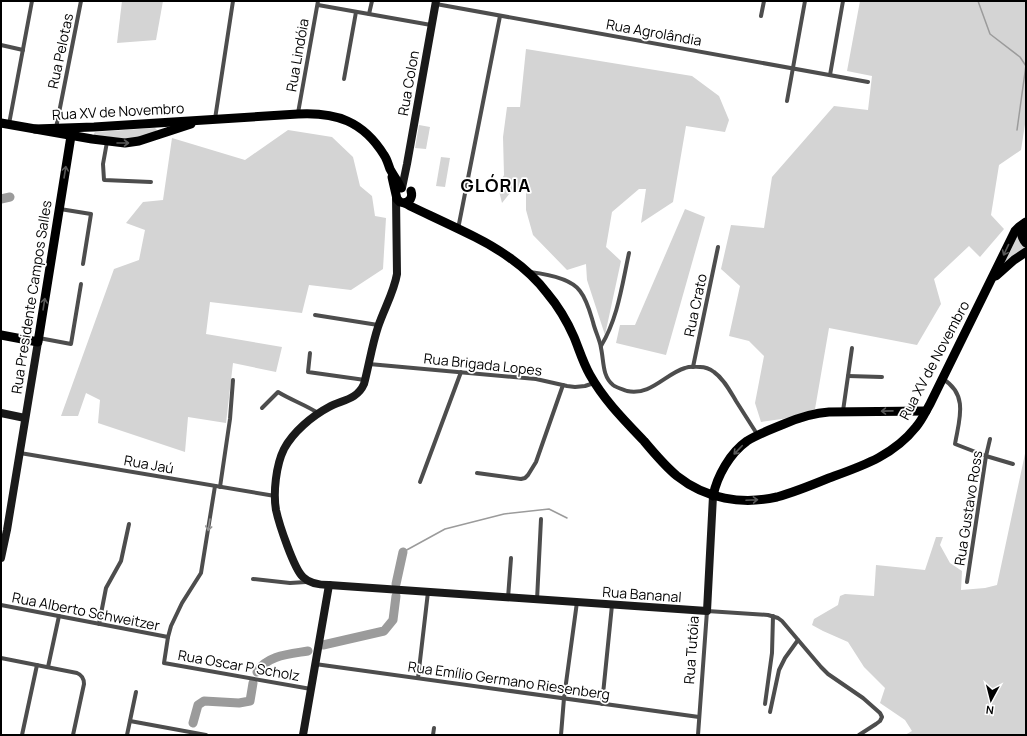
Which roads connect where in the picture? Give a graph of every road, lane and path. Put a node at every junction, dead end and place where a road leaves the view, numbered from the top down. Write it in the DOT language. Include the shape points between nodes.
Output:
graph roads {
  1 [pos="32,1"];
  2 [pos="81,1"];
  3 [pos="234,1"];
  4 [pos="372,1"];
  5 [pos="764,1"];
  6 [pos="805,1"];
  7 [pos="843,1"];
  8 [pos="436,2"];
  9 [pos="318,3"];
  10 [pos="356,12"];
  11 [pos="369,14"];
  12 [pos="500,16"];
  13 [pos="761,16"];
  14 [pos="431,25"];
  15 [pos="1,46"];
  16 [pos="23,50"];
  17 [pos="793,68"];
  18 [pos="830,75"];
  19 [pos="344,79"];
  20 [pos="868,82"];
  21 [pos="787,101"];
  22 [pos="298,114"];
  23 [pos="215,119"];
  24 [pos="203,120"];
  25 [pos="159,122"];
  26 [pos="5,123"];
  27 [pos="94,127"];
  28 [pos="56,128"];
  29 [pos="35,129"];
  30 [pos="72,136"];
  31 [pos="153,136"];
  32 [pos="92,139"];
  33 [pos="107,142"];
  34 [pos="151,182"];
  35 [pos="402,191"];
  36 [pos="404,203"];
  37 [pos="60,209"];
  38 [pos="433,216"];
  39 [pos="396,221"];
  40 [pos="1026,223"];
  41 [pos="458,229"];
  42 [pos="1026,243"];
  43 [pos="718,247"];
  44 [pos="1026,252"];
  45 [pos="629,253"];
  46 [pos="83,264"];
  47 [pos="526,271"];
  48 [pos="991,281"];
  49 [pos="81,284"];
  50 [pos="315,315"];
  51 [pos="378,325"];
  52 [pos="1,335"];
  53 [pos="38,340"];
  54 [pos="601,346"];
  55 [pos="852,348"];
  56 [pos="310,353"];
  57 [pos="369,364"];
  58 [pos="693,367"];
  59 [pos="461,372"];
  60 [pos="848,376"];
  61 [pos="882,377"];
  62 [pos="943,379"];
  63 [pos="233,380"];
  64 [pos="365,380"];
  65 [pos="594,383"];
  66 [pos="562,385"];
  67 [pos="262,408"];
  68 [pos="926,411"];
  69 [pos="842,412"];
  70 [pos="1,413"];
  71 [pos="319,413"];
  72 [pos="25,418"];
  73 [pos="758,436"];
  74 [pos="990,439"];
  75 [pos="20,453"];
  76 [pos="986,456"];
  77 [pos="1013,464"];
  78 [pos="478,473"];
  79 [pos="420,482"];
  80 [pos="217,487"];
  81 [pos="275,496"];
  82 [pos="713,496"];
  83 [pos="541,519"];
  84 [pos="129,524"];
  85 [pos="1,558"];
  86 [pos="511,558"];
  87 [pos="253,579"];
  88 [pos="309,581"];
  89 [pos="967,582"];
  90 [pos="329,585"];
  91 [pos="428,592"];
  92 [pos="508,598"];
  93 [pos="536,600"];
  94 [pos="577,602"];
  95 [pos="1,605"];
  96 [pos="612,605"];
  97 [pos="707,611"];
  98 [pos="59,616"];
  99 [pos="773,616"];
  100 [pos="99,624"];
  101 [pos="168,637"];
  102 [pos="798,640"];
  103 [pos="1,658"];
  104 [pos="315,664"];
  105 [pos="37,665"];
  106 [pos="48,667"];
  107 [pos="418,678"];
  108 [pos="311,689"];
  109 [pos="136,692"];
  110 [pos="564,698"];
  111 [pos="602,704"];
  112 [pos="765,704"];
  113 [pos="770,712"];
  114 [pos="699,717"];
  115 [pos="130,721"];
  116 [pos="434,728"];
  117 [pos="22,735"];
  118 [pos="73,735"];
  119 [pos="127,735"];
  120 [pos="206,735"];
  121 [pos="303,735"];
  122 [pos="433,735"];
  123 [pos="561,735"];
  124 [pos="698,735"];
  125 [pos="859,735"];
  1 -- 16 [label="street"];
  2 -- 28 [label="street, Rua Pelotas"];
  3 -- 23 [label="street"];
  4 -- 11 [label="street"];
  5 -- 13 [label="street"];
  6 -- 17 [label="street"];
  7 -- 18 [label="street"];
  8 -- 12 [label="street, Rua Agrolândia"];
  8 -- 14 [label="street, Rua Colon"];
  9 -- 10 [label="street"];
  9 -- 22 [label="street, Rua Lindóia"];
  10 -- 11 [label="street"];
  10 -- 19 [label="street"];
  11 -- 14 [label="street"];
  12 -- 17 [label="street, Rua Agrolândia"];
  12 -- 41 [label="street"];
  14 -- 35 [label="street, Rua Colon"];
  15 -- 16 [label="street"];
  16 -- 26 [label="street"];
  17 -- 18 [label="street, Rua Agrolândia"];
  17 -- 21 [label="street"];
  18 -- 20 [label="street, Rua Agrolândia"];
  22 -- 23 [label="main road, Rua XV de Novembro"];
  22 -- 35 [label="main road, Rua XV de Novembro" via="327,114 343,119 366,133 385,157"];
  23 -- 24 [label="main road, Rua XV de Novembro"];
  24 -- 25 [label="main road, Rua XV de Novembro"];
  24 -- 31 [label="main road, Rua XV de Novembro"];
  25 -- 27 [label="main road, Rua XV de Novembro"];
  25 -- 31 [label="main road" via="158,133"];
  26 -- 29 [label="main road, Rua XV de Novembro"];
  27 -- 28 [label="main road, Rua XV de Novembro"];
  27 -- 32 [label="main road" via="88,133"];
  28 -- 29 [label="main road, Rua XV de Novembro"];
  29 -- 30 [label="main road, Rua XV de Novembro"];
  30 -- 32 [label="main road, Rua XV de Novembro"];
  37 -- 30 [label="main road, Rua Presidente Campos Salles, one-way"];
  33 -- 31 [label="main road, Rua XV de Novembro, one-way" via="133,142"];
  32 -- 33 [label="main road, Rua XV de Novembro"];
  33 -- 34 [label="street" via="103,164 104,180"];
  35 -- 36 [label="main road, Rua XV de Novembro" via="398,201"];
  35 -- 36 [label="main road" via="412,194 411,199"];
  35 -- 38 [label="main road, Rua XV de Novembro" via="419,202"];
  35 -- 39 [label="street, Rua Colon"];
  36 -- 38 [label="main road, Rua XV de Novembro"];
  36 -- 39 [label="street"];
  37 -- 46 [label="street" via="91,214"];
  53 -- 37 [label="main road, Rua Presidente Campos Salles, one-way"];
  38 -- 41 [label="main road, Rua XV de Novembro"];
  39 -- 51 [label="street, Rua Colon" via="396,281"];
  40 -- 42 [label="main road" via="1021,231"];
  40 -- 48 [label="main road, Rua XV de Novembro, one-way" via="1015,231"];
  41 -- 47 [label="main road, Rua XV de Novembro" via="501,251"];
  43 -- 58 [label="street, Rua Crato"];
  44 -- 48 [label="main road, Rua XV de Novembro"];
  45 -- 54 [label="street" via="614,321"];
  47 -- 54 [label="street" via="563,280 573,284 582,293"];
  47 -- 65 [label="main road, Rua XV de Novembro" via="547,292 563,315"];
  48 -- 62 [label="main road, Rua XV de Novembro"];
  49 -- 53 [label="street" via="71,344"];
  50 -- 51 [label="street"];
  51 -- 57 [label="street, Rua Colon"];
  52 -- 53 [label="main road"];
  53 -- 72 [label="street, Rua Presidente Campos Salles"];
  54 -- 58 [label="street" via="606,376 615,386 629,391 652,387 679,370"];
  55 -- 60 [label="street"];
  56 -- 64 [label="street" via="308,372"];
  57 -- 59 [label="street, Rua Brigada Lopes"];
  57 -- 64 [label="street, Rua Colon"];
  58 -- 73 [label="street" via="708,368 716,373 728,386"];
  59 -- 66 [label="street, Rua Brigada Lopes" via="536,378"];
  59 -- 79 [label="street"];
  60 -- 61 [label="street"];
  60 -- 69 [label="street"];
  62 -- 68 [label="main road, Rua XV de Novembro"];
  62 -- 76 [label="street" via="956,392 961,404 955,444"];
  63 -- 80 [label="street" via="231,415"];
  64 -- 71 [label="street, Rua Colon" via="355,396"];
  65 -- 66 [label="street, Rua Brigada Lopes" via="575,387"];
  65 -- 82 [label="main road, Rua XV de Novembro" via="676,475"];
  66 -- 78 [label="street" via="536,462 528,475 521,479"];
  67 -- 71 [label="street" via="278,392"];
  68 -- 69 [label="main road, one-way"];
  82 -- 68 [label="main road, Rua XV de Novembro, one-way" via="729,500 771,498 857,467 879,458 900,444 916,428"];
  69 -- 73 [label="main road" via="806,416"];
  70 -- 72 [label="street"];
  71 -- 81 [label="street, Rua Colon" via="298,430 283,450"];
  72 -- 75 [label="street, Rua Presidente Campos Salles"];
  73 -- 82 [label="main road, one-way" via="742,445 733,455 720,475"];
  74 -- 76 [label="street, Rua Gustavo Ross"];
  75 -- 80 [label="street, Rua Jaú"];
  75 -- 85 [label="street, Rua Presidente Campos Salles"];
  76 -- 77 [label="street"];
  76 -- 89 [label="street, Rua Gustavo Ross"];
  80 -- 81 [label="street, Rua Jaú"];
  80 -- 101 [label="street, one-way" via="201,573 182,603"];
  81 -- 88 [label="street, Rua Colon" via="277,515 296,567 302,577"];
  82 -- 97 [label="street, Rua Tutóia"];
  83 -- 93 [label="street"];
  84 -- 100 [label="street" via="121,561 106,588"];
  86 -- 92 [label="street"];
  87 -- 88 [label="street" via="284,583"];
  88 -- 90 [label="street, Rua Bananal"];
  90 -- 91 [label="street, Rua Bananal"];
  90 -- 104 [label="street"];
  91 -- 92 [label="street, Rua Bananal"];
  91 -- 107 [label="street"];
  92 -- 93 [label="street, Rua Bananal"];
  93 -- 94 [label="street, Rua Bananal"];
  94 -- 96 [label="street, Rua Bananal"];
  94 -- 110 [label="street"];
  95 -- 98 [label="street, Rua Alberto Schweitzer"];
  96 -- 97 [label="street, Rua Bananal"];
  96 -- 111 [label="street"];
  97 -- 99 [label="street, Rua Bananal"];
  97 -- 114 [label="street, Rua Tutóia"];
  98 -- 100 [label="street, Rua Alberto Schweitzer"];
  98 -- 106 [label="street"];
  99 -- 102 [label="street" via="782,621"];
  99 -- 112 [label="street" via="772,653"];
  100 -- 101 [label="street, Rua Alberto Schweitzer"];
  101 -- 108 [label="street, Rua Oscar P Scholz" via="164,663"];
  102 -- 113 [label="street" via="779,670"];
  102 -- 125 [label="street" via="821,667 880,713 880,721"];
  103 -- 105 [label="street"];
  104 -- 107 [label="street, Rua Emílio Germano Riesenberg"];
  104 -- 108 [label="street"];
  105 -- 106 [label="street"];
  105 -- 117 [label="street"];
  106 -- 118 [label="street" via="76,673 84,680"];
  107 -- 110 [label="street, Rua Emílio Germano Riesenberg"];
  108 -- 121 [label="street"];
  109 -- 115 [label="street"];
  110 -- 111 [label="street, Rua Emílio Germano Riesenberg"];
  110 -- 123 [label="street"];
  111 -- 114 [label="street, Rua Emílio Germano Riesenberg"];
  114 -- 124 [label="street, Rua Tutóia"];
  115 -- 119 [label="street"];
  115 -- 120 [label="street"];
  116 -- 122 [label="street"];
}
